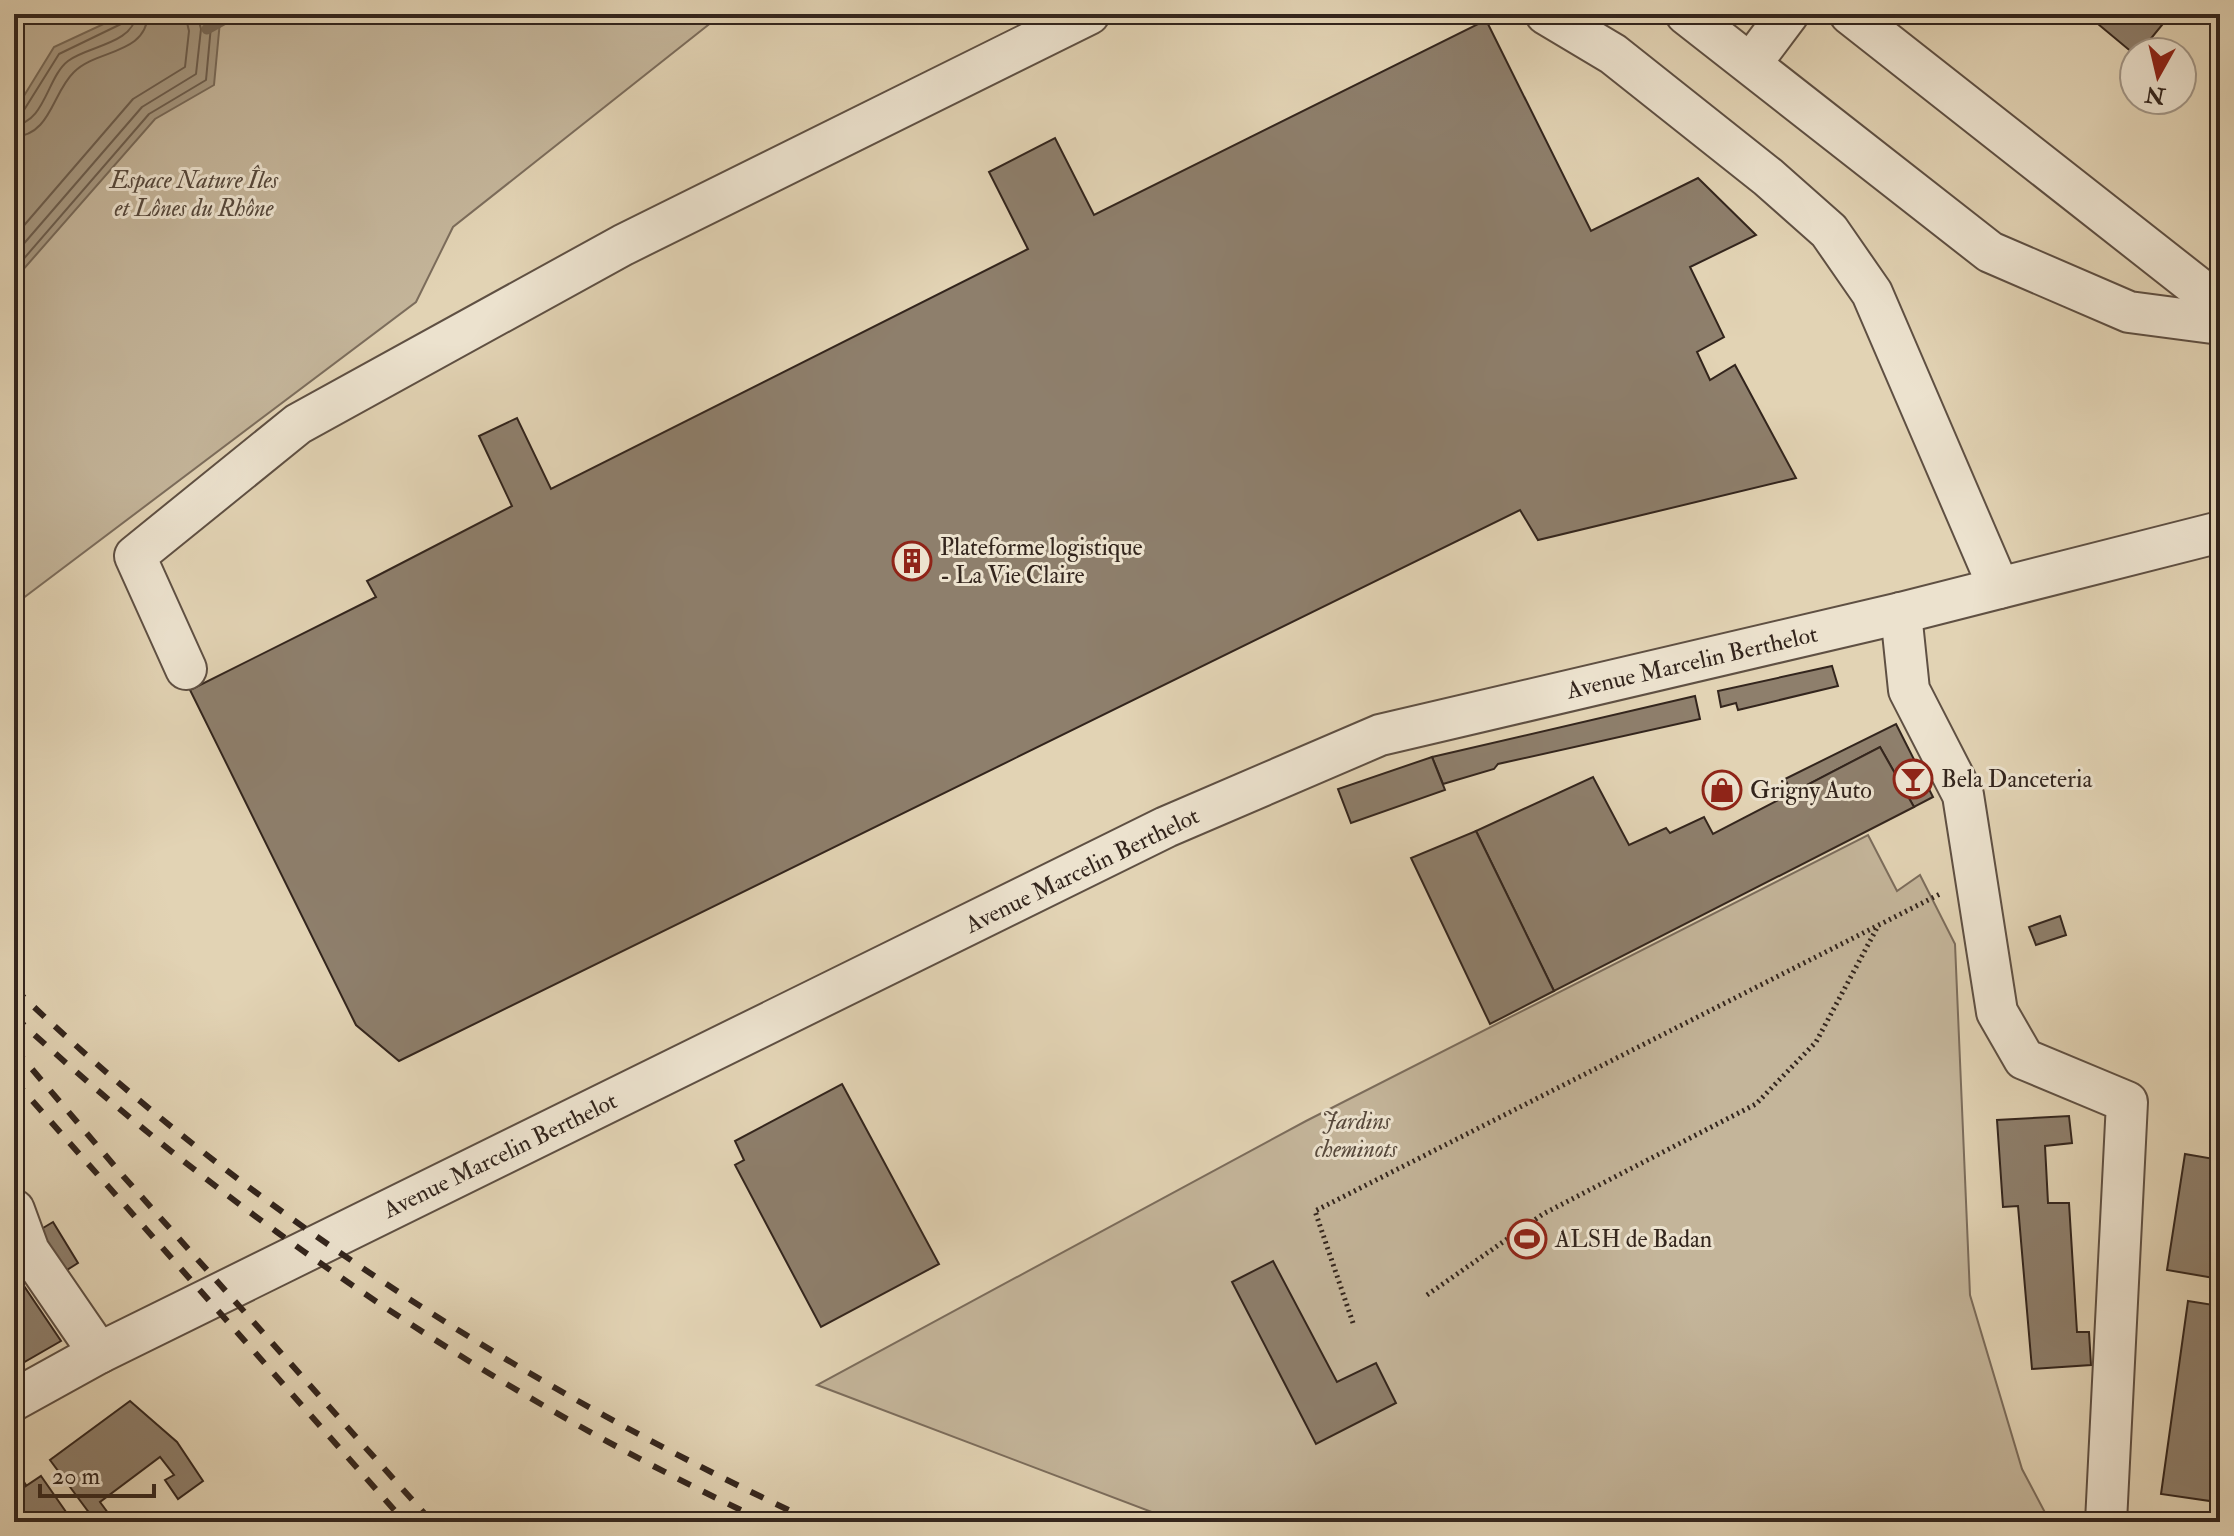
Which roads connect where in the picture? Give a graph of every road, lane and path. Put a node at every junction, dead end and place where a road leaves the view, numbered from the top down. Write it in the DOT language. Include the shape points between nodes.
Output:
graph roads {
  1 [pos="1089,14"];
  2 [pos="1546,14"];
  3 [pos="1686,14"];
  4 [pos="1788,14"];
  5 [pos="1850,14"];
  6 [pos="1752,62"];
  7 [pos="2220,305"];
  8 [pos="2220,324"];
  9 [pos="2220,532"];
  10 [pos="1999,588"];
  11 [pos="1901,613"];
  12 [pos="186,669"];
  13 [pos="1976,875"];
  14 [pos="1879,924"];
  15 [pos="14,1210"];
  16 [pos="1427,1295"];
  17 [pos="1353,1323"];
  18 [pos="99,1353"];
  19 [pos="14,1400"];
  20 [pos="2106,1522"];
  1 -- 12 [label="street" via="623,245 298,424 135,556"];
  2 -- 10 [label="street" via="1613,54 1829,231 1872,293"];
  3 -- 6 [label="street"];
  4 -- 6 [label="street"];
  5 -- 7 [label="street"];
  6 -- 8 [label="street" via="1990,252 2129,312"];
  9 -- 10 [label="street, Avenue Marcelin Berthelot"];
  10 -- 11 [label="street, Avenue Marcelin Berthelot"];
  11 -- 13 [label="street" via="1909,690 1963,795"];
  11 -- 18 [label="street, Avenue Marcelin Berthelot" via="1380,735 1166,827"];
  13 -- 14 [label="path"];
  13 -- 20 [label="street" via="1997,1012 2024,1059 2127,1102"];
  14 -- 16 [label="path" via="1816,1042 1756,1104 1543,1214"];
  14 -- 17 [label="path" via="1315,1211"];
  15 -- 18 [label="street" via="29,1251"];
  18 -- 19 [label="street, Avenue Marcelin Berthelot"];
}
